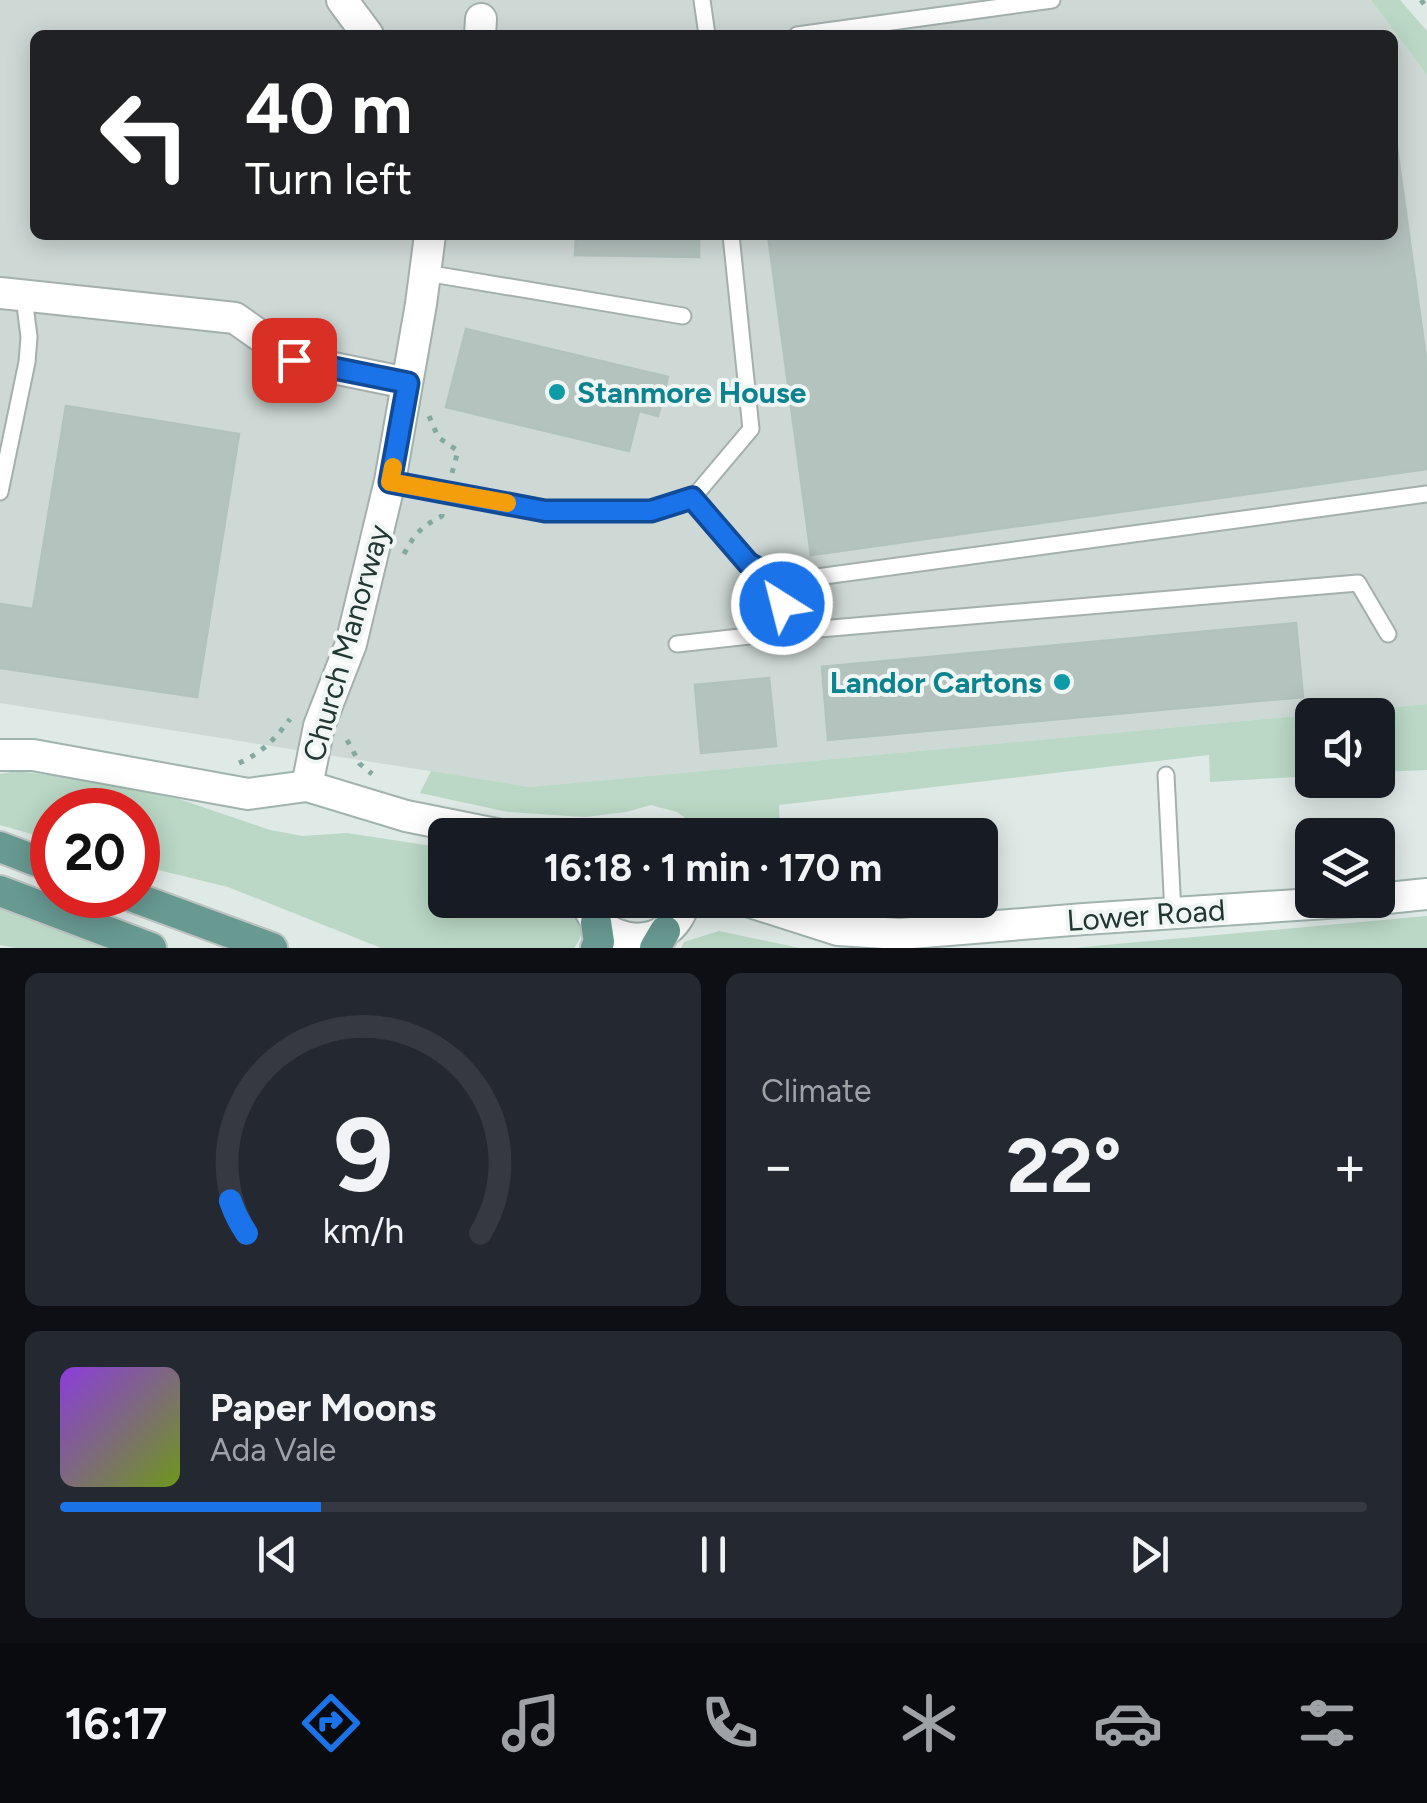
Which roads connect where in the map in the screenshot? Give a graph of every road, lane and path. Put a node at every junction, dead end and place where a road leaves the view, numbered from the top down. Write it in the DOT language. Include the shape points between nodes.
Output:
graph roads {
  1 [pos="342,0"];
  2 [pos="702,0"];
  3 [pos="1052,0"];
  4 [pos="1421,0"];
  5 [pos="1427,8"];
  6 [pos="364,30"];
  7 [pos="706,30"];
  8 [pos="834,30"];
  9 [pos="429,240"];
  10 [pos="732,240"];
  11 [pos="426,273"];
  12 [pos="12,296"];
  13 [pos="683,316"];
  14 [pos="408,383"];
  15 [pos="438,436"];
  16 [pos="458,452"];
  17 [pos="390,482"];
  18 [pos="0,492"];
  19 [pos="1427,494"];
  20 [pos="692,498"];
  21 [pos="442,516"];
  22 [pos="422,527"];
  23 [pos="780,582"];
  24 [pos="786,632"];
  25 [pos="1388,634"];
  26 [pos="677,644"];
  27 [pos="346,736"];
  28 [pos="2,755"];
  29 [pos="1166,775"];
  30 [pos="378,779"];
  31 [pos="307,786"];
  32 [pos="428,820"];
  33 [pos="0,847"];
  34 [pos="30,859"];
  35 [pos="0,891"];
  36 [pos="1427,894"];
  37 [pos="1395,898"];
  38 [pos="1295,906"];
  39 [pos="160,907"];
  40 [pos="1174,914"];
  41 [pos="679,918"];
  42 [pos="799,918"];
  43 [pos="593,923"];
  44 [pos="660,940"];
  45 [pos="151,948"];
  46 [pos="272,948"];
  1 -- 6 [label="street"];
  2 -- 7 [label="lane"];
  3 -- 8 [label="lane"];
  4 -- 5 [label="path"];
  9 -- 11 [label="street, Church Manorway"];
  10 -- 20 [label="lane" via="751,430"];
  11 -- 13 [label="lane"];
  11 -- 14 [label="street, Church Manorway"];
  12 -- 14 [label="street" via="236,318 294,360"];
  12 -- 18 [label="lane" via="29,337"];
  14 -- 17 [label="street, Church Manorway"];
  15 -- 16 [label="path"];
  17 -- 20 [label="lane" via="545,511 651,511"];
  17 -- 31 [label="street, Church Manorway" via="351,644 319,726"];
  19 -- 23 [label="lane"];
  20 -- 23 [label="lane" via="748,563"];
  21 -- 22 [label="path"];
  23 -- 24 [label="lane"];
  24 -- 25 [label="lane" via="1358,583"];
  24 -- 26 [label="lane"];
  27 -- 30 [label="path" via="360,764"];
  28 -- 31 [label="street" via="34,755 248,794"];
  29 -- 40 [label="lane"];
  31 -- 32 [label="street"];
  33 -- 34 [label="main road"];
  35 -- 45 [label="main road"];
  36 -- 37 [label="street, Lower Road"];
  38 -- 40 [label="street, Lower Road"];
  39 -- 46 [label="main road"];
  40 -- 42 [label="street, Lower Road" via="900,934 838,930"];
  41 -- 44 [label="street"];
  43 -- 44 [label="street" via="630,940"];
}
